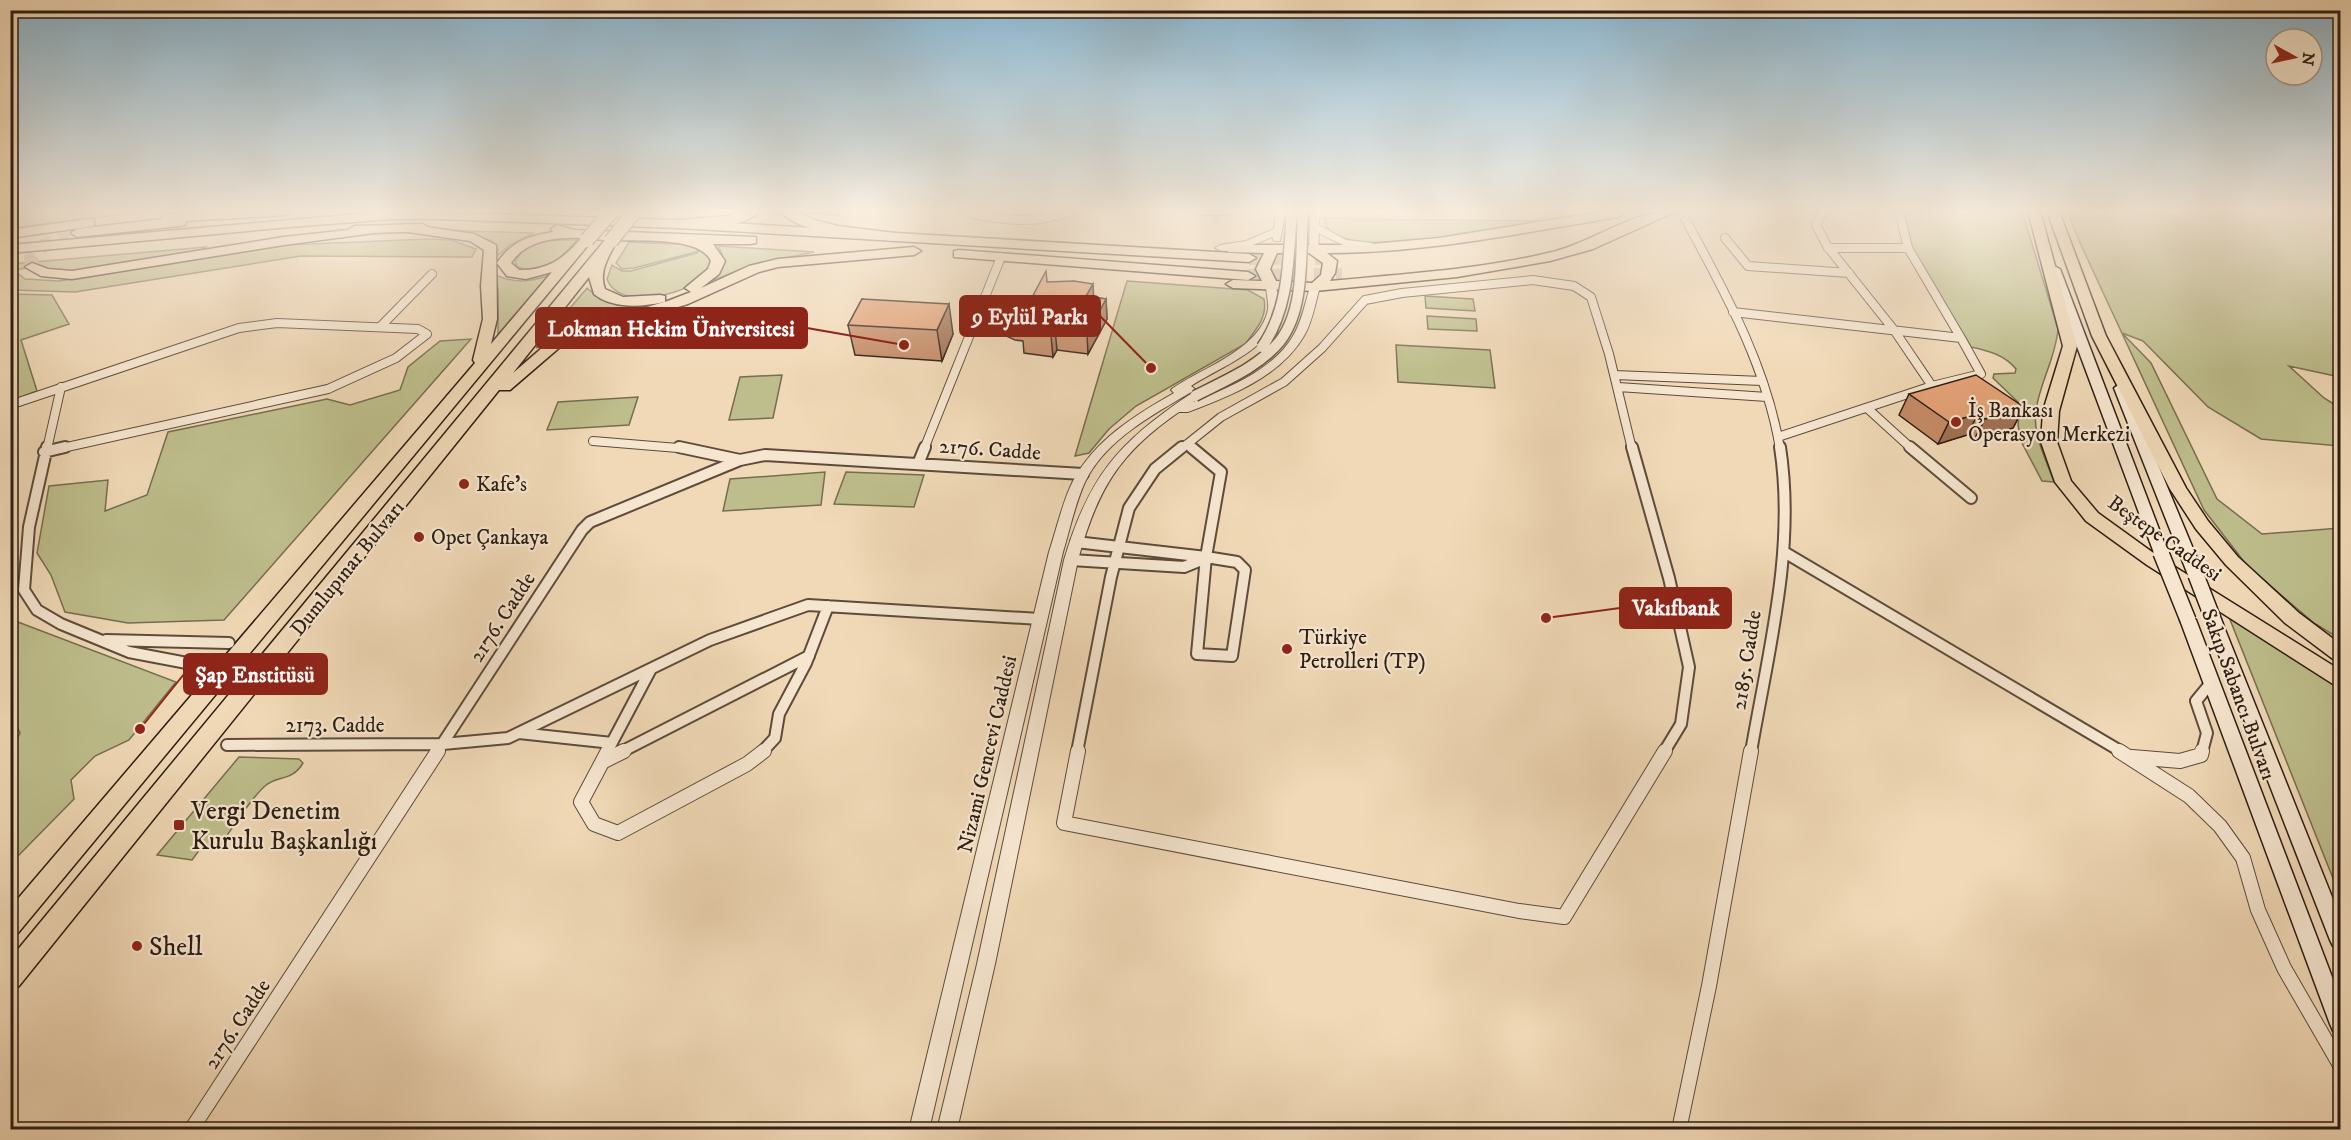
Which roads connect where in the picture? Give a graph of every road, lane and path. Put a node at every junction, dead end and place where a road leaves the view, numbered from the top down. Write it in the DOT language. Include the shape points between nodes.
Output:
graph roads {
  1 [pos="139,264"];
  2 [pos="488,264"];
  3 [pos="505,264"];
  4 [pos="558,264"];
  5 [pos="567,264"];
  6 [pos="584,264"];
  7 [pos="601,264"];
  8 [pos="717,264"];
  9 [pos="773,264"];
  10 [pos="998,264"];
  11 [pos="1018,264"];
  12 [pos="1095,264"];
  13 [pos="1265,264"];
  14 [pos="1292,264"];
  15 [pos="1293,264"];
  16 [pos="1330,264"];
  17 [pos="1440,264"];
  18 [pos="1510,264"];
  19 [pos="1708,264"];
  20 [pos="1747,264"];
  21 [pos="1842,264"];
  22 [pos="1918,264"];
  23 [pos="2049,264"];
  24 [pos="2052,264"];
  25 [pos="2073,264"];
  26 [pos="32,267"];
  27 [pos="1292,268"];
  28 [pos="1849,273"];
  29 [pos="432,274"];
  30 [pos="1342,275"];
  31 [pos="1248,276"];
  32 [pos="1271,286"];
  33 [pos="1315,286"];
  34 [pos="1733,312"];
  35 [pos="380,327"];
  36 [pos="1894,330"];
  37 [pos="2099,336"];
  38 [pos="1961,338"];
  39 [pos="478,367"];
  40 [pos="1615,375"];
  41 [pos="1762,381"];
  42 [pos="1932,386"];
  43 [pos="61,387"];
  44 [pos="1618,387"];
  45 [pos="1767,397"];
  46 [pos="10,405"];
  47 [pos="1867,408"];
  48 [pos="1151,418"];
  49 [pos="451,437"];
  50 [pos="1778,438"];
  51 [pos="593,441"];
  52 [pos="1187,444"];
  53 [pos="44,452"];
  54 [pos="740,460"];
  55 [pos="918,464"];
  56 [pos="1083,474"];
  57 [pos="1971,498"];
  58 [pos="1076,542"];
  59 [pos="1119,546"];
  60 [pos="1784,552"];
  61 [pos="1206,558"];
  62 [pos="1071,560"];
  63 [pos="1116,562"];
  64 [pos="828,606"];
  65 [pos="1040,619"];
  66 [pos="103,640"];
  67 [pos="229,643"];
  68 [pos="2340,654"];
  69 [pos="809,656"];
  70 [pos="208,667"];
  71 [pos="651,669"];
  72 [pos="2340,679"];
  73 [pos="2210,684"];
  74 [pos="519,733"];
  75 [pos="612,743"];
  76 [pos="443,744"];
  77 [pos="227,745"];
  78 [pos="2128,756"];
  79 [pos="602,762"];
  80 [pos="10,926"];
  81 [pos="2340,940"];
  82 [pos="10,978"];
  83 [pos="2340,1024"];
  84 [pos="2340,1065"];
  85 [pos="191,1130"];
  86 [pos="919,1130"];
  87 [pos="947,1130"];
  88 [pos="1679,1130"];
  1 -- 26 [label="main road" via="72,275 46,273"];
  2 -- 39 [label="main road" via="490,319"];
  3 -- 4 [label="main road" via="516,274 537,274"];
  5 -- 39 [label="main road, Dumlupınar Bulvarı"];
  6 -- 49 [label="main road, Dumlupınar Bulvarı"];
  7 -- 8 [label="main road" via="598,290 606,297 643,302 683,293 702,283"];
  9 -- 49 [label="main road" via="683,301 589,329 555,344"];
  10 -- 55 [label="street"];
  11 -- 32 [label="main road" via="1030,269"];
  12 -- 31 [label="main road"];
  13 -- 32 [label="main road" via="1263,269"];
  14 -- 27 [label="street, bridge"];
  15 -- 27 [label="street, bridge"];
  16 -- 33 [label="main road" via="1325,280"];
  17 -- 30 [label="main road"];
  18 -- 33 [label="main road"];
  19 -- 34 [label="street, 2185. Cadde"];
  20 -- 28 [label="street"];
  21 -- 28 [label="street"];
  22 -- 38 [label="street"];
  23 -- 72 [label="main road, Beştepe Caddesi" via="2070,346 2051,411 2049,442 2063,482 2092,517 2153,561"];
  24 -- 73 [label="main road, Sakıp Sabancı Bulvarı, bridge"];
  25 -- 37 [label="main road, Sakıp Sabancı Bulvarı"];
  27 -- 48 [label="street, Nizami Gencevi Caddesi, bridge" via="1290,322 1281,339 1248,367 1192,393"];
  28 -- 36 [label="street"];
  29 -- 35 [label="street"];
  32 -- 33 [label="main road"];
  32 -- 48 [label="street, Nizami Gencevi Caddesi" via="1273,309 1258,338 1194,377"];
  33 -- 48 [label="street, Nizami Gencevi Caddesi" via="1302,328 1290,349 1251,378 1204,402"];
  34 -- 36 [label="street"];
  34 -- 41 [label="street, 2185. Cadde"];
  35 -- 43 [label="street" via="277,323 239,328"];
  35 -- 53 [label="street" via="418,329 427,334 367,373 328,389"];
  36 -- 38 [label="street"];
  36 -- 42 [label="street"];
  37 -- 68 [label="main road, Beştepe Caddesi" via="2165,466 2202,525 2259,589"];
  37 -- 81 [label="main road, Sakıp Sabancı Bulvarı, bridge"];
  38 -- 42 [label="street" via="1981,374"];
  39 -- 80 [label="main road, Dumlupınar Bulvarı" via="320,561"];
  40 -- 41 [label="street"];
  40 -- 44 [label="street"];
  40 -- 52 [label="street" via="1591,297 1574,286 1533,280 1402,293 1365,300 1322,348 1284,382 1221,417"];
  41 -- 45 [label="street, 2185. Cadde"];
  42 -- 47 [label="street"];
  43 -- 46 [label="street"];
  43 -- 53 [label="street"];
  44 -- 45 [label="street"];
  44 -- 63 [label="street" via="1689,667 1681,724 1564,917 1519,912 1064,823"];
  45 -- 50 [label="street, 2185. Cadde"];
  47 -- 50 [label="street"];
  47 -- 57 [label="street" via="1928,466"];
  48 -- 56 [label="street, Nizami Gencevi Caddesi" via="1118,433"];
  48 -- 58 [label="street, Nizami Gencevi Caddesi" via="1100,480"];
  49 -- 82 [label="main road, Dumlupınar Bulvarı"];
  50 -- 60 [label="street, 2185. Cadde"];
  51 -- 54 [label="street" via="678,447"];
  52 -- 59 [label="street" via="1155,469 1129,508"];
  52 -- 61 [label="street" via="1221,472"];
  53 -- 66 [label="street" via="29,527 24,591 37,610"];
  54 -- 55 [label="street, 2176. Cadde" via="765,455"];
  54 -- 76 [label="street, 2176. Cadde" via="590,522"];
  55 -- 56 [label="street, 2176. Cadde"];
  56 -- 65 [label="street, Nizami Gencevi Caddesi" via="1056,552"];
  58 -- 59 [label="street"];
  58 -- 62 [label="street, Nizami Gencevi Caddesi"];
  59 -- 61 [label="street" via="1186,552"];
  59 -- 63 [label="street"];
  60 -- 78 [label="street"];
  60 -- 88 [label="street, 2185. Cadde" via="1727,897"];
  61 -- 61 [label="street" via="1237,562 1245,570 1232,656 1197,654"];
  61 -- 63 [label="street" via="1184,567"];
  62 -- 63 [label="street"];
  62 -- 87 [label="street, Nizami Gencevi Caddesi"];
  64 -- 65 [label="street"];
  64 -- 69 [label="street"];
  64 -- 71 [label="street" via="808,605 710,640"];
  65 -- 86 [label="street, Nizami Gencevi Caddesi"];
  66 -- 67 [label="street"];
  66 -- 70 [label="street" via="129,652"];
  69 -- 79 [label="street"];
  69 -- 79 [label="street" via="779,714 770,746 747,764 618,833 604,831 589,821 581,802"];
  71 -- 74 [label="street"];
  71 -- 75 [label="street"];
  73 -- 78 [label="street" via="2196,701 2207,733 2201,755 2180,761"];
  73 -- 83 [label="main road, Sakıp Sabancı Bulvarı"];
  74 -- 75 [label="street"];
  74 -- 76 [label="street, 2173. Cadde" via="508,738"];
  75 -- 79 [label="street"];
  76 -- 77 [label="street, 2173. Cadde"];
  76 -- 85 [label="street, 2176. Cadde"];
  78 -- 84 [label="street" via="2189,796 2220,825 2242,858 2258,910 2284,968"];
}
